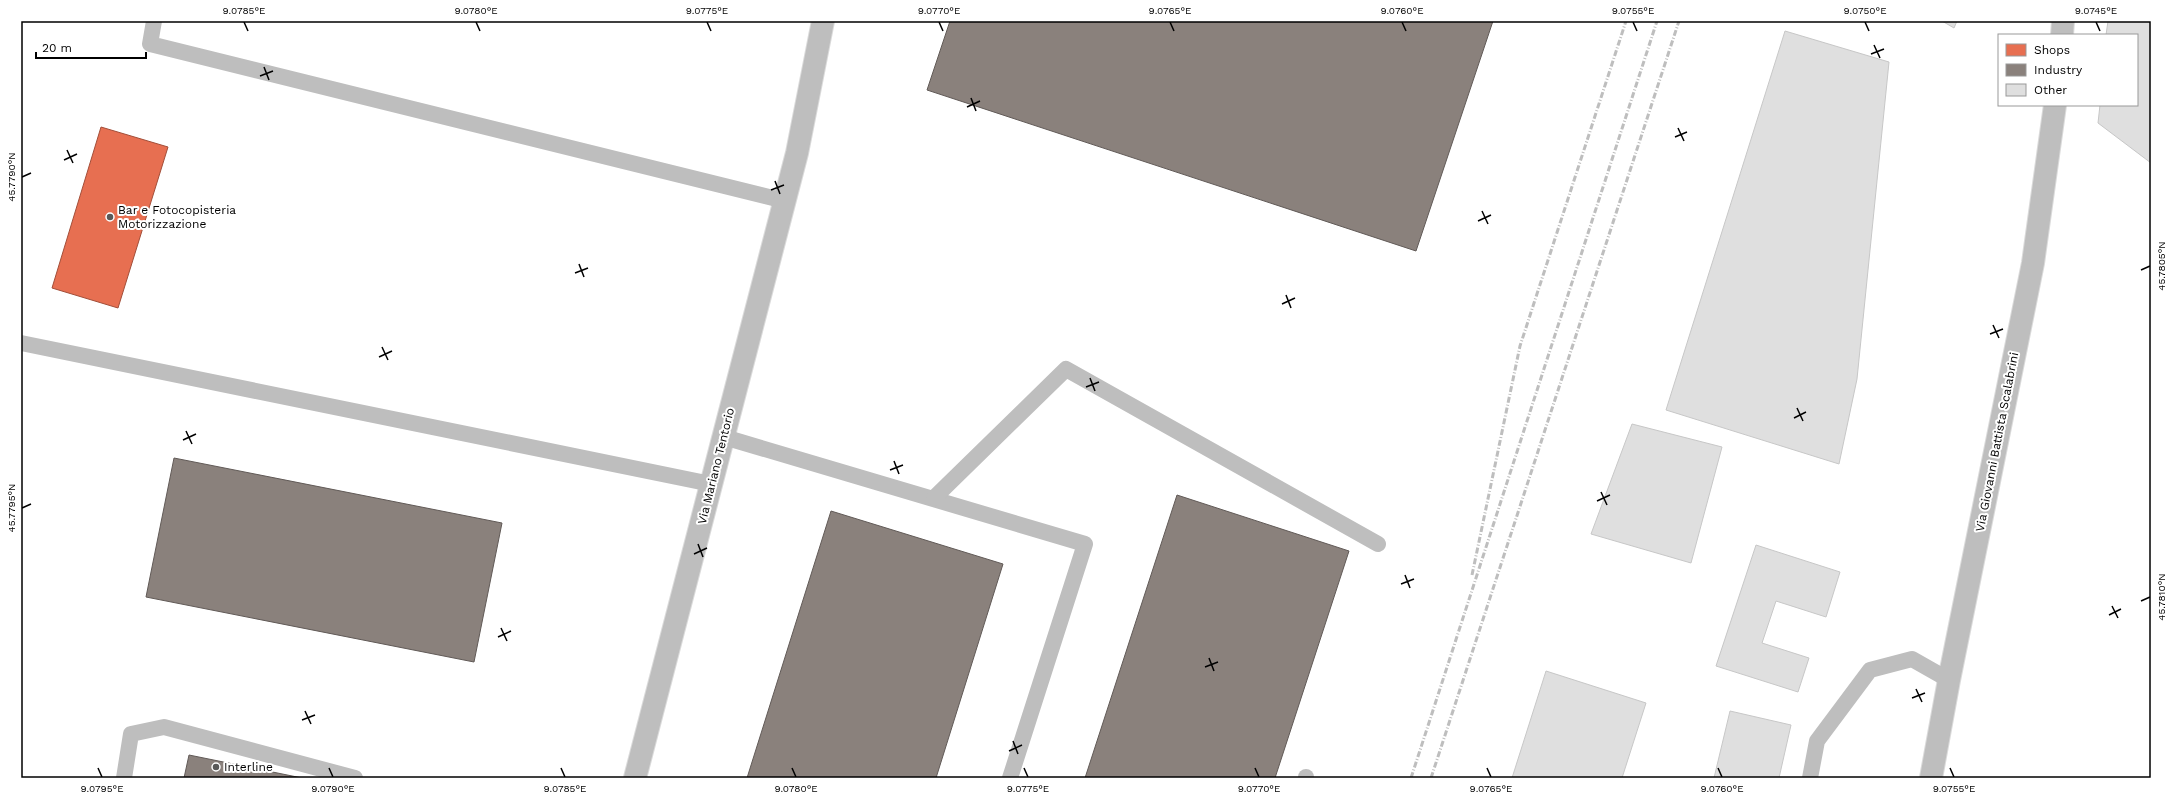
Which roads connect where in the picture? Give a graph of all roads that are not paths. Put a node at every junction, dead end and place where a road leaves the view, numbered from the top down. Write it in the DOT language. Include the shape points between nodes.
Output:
graph roads {
  1 [pos="154,21"];
  2 [pos="823,21"];
  3 [pos="2063,21"];
  4 [pos="2062,34"];
  5 [pos="2055,106"];
  6 [pos="785,201"];
  7 [pos="21,342"];
  8 [pos="724,436"];
  9 [pos="711,484"];
  10 [pos="934,498"];
  11 [pos="1378,544"];
  12 [pos="1949,680"];
  13 [pos="124,778"];
  14 [pos="355,778"];
  15 [pos="635,778"];
  16 [pos="1010,778"];
  17 [pos="1810,778"];
  18 [pos="1932,778"];
  1 -- 6 [label="lane" via="150,44"];
  2 -- 6 [label="main road, Via Mariano Tentorio"];
  3 -- 4 [label="main road"];
  5 -- 12 [label="main road, Via Giovanni Battista Scalabrini" via="2033,263"];
  6 -- 8 [label="main road, Via Mariano Tentorio"];
  7 -- 9 [label="lane"];
  8 -- 9 [label="main road, Via Mariano Tentorio"];
  8 -- 10 [label="lane"];
  9 -- 15 [label="main road, Via Mariano Tentorio"];
  10 -- 11 [label="lane" via="1066,369"];
  10 -- 16 [label="lane" via="1085,544"];
  12 -- 17 [label="lane" via="1912,659 1870,670 1817,741"];
  12 -- 18 [label="main road, Via Giovanni Battista Scalabrini"];
  13 -- 14 [label="lane" via="131,734 164,727"];
}
